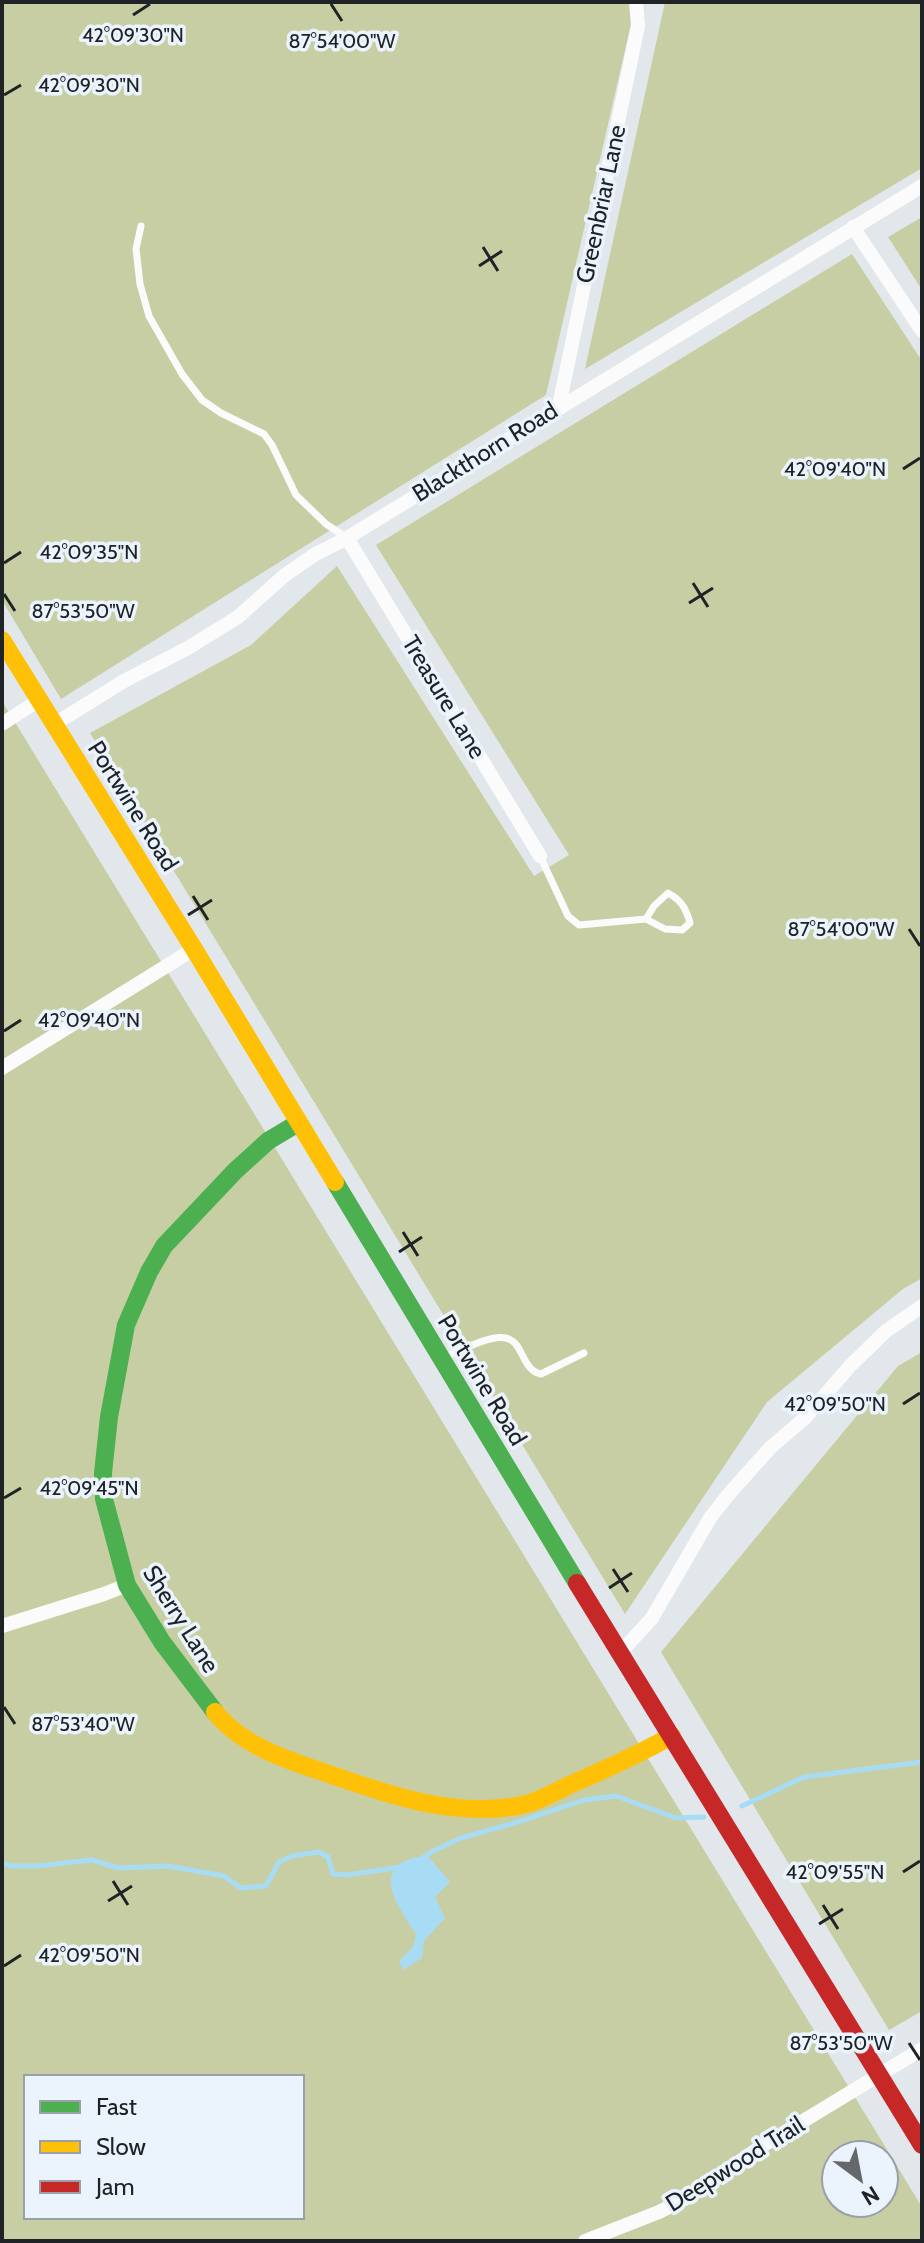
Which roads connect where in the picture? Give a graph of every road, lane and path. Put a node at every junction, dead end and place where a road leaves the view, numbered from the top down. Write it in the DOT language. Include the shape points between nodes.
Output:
graph roads {
  1 [pos="636,2"];
  2 [pos="922,186"];
  3 [pos="141,226"];
  4 [pos="853,227"];
  5 [pos="922,331"];
  6 [pos="559,406"];
  7 [pos="347,538"];
  8 [pos="2,640"];
  9 [pos="39,700"];
  10 [pos="2,724"];
  11 [pos="53,725"];
  12 [pos="540,856"];
  13 [pos="646,919"];
  14 [pos="194,949"];
  15 [pos="2,1068"];
  16 [pos="298,1123"];
  17 [pos="922,1306"];
  18 [pos="584,1353"];
  19 [pos="441,1359"];
  20 [pos="127,1585"];
  21 [pos="2,1626"];
  22 [pos="620,1653"];
  23 [pos="672,1736"];
  24 [pos="922,2049"];
  25 [pos="879,2076"];
  26 [pos="922,2145"];
  27 [pos="585,2241"];
  1 -- 6 [label="street, Greenbriar Lane" via="638,26"];
  2 -- 4 [label="street, Blackthorn Road"];
  3 -- 7 [label="lane" via="136,249 140,284 149,316 182,374 202,400 264,434 296,495"];
  4 -- 5 [label="street"];
  4 -- 6 [label="street, Blackthorn Road"];
  6 -- 7 [label="street, Blackthorn Road"];
  7 -- 11 [label="street, Blackthorn Road" via="285,575 238,617"];
  7 -- 12 [label="street, Treasure Lane"];
  8 -- 9 [label="street, Portwine Road"];
  9 -- 10 [label="street"];
  9 -- 11 [label="street, Portwine Road"];
  11 -- 14 [label="street, Portwine Road"];
  12 -- 13 [label="lane" via="568,916 579,925"];
  13 -- 13 [label="lane" via="665,929 682,930 690,923 679,899 668,893"];
  14 -- 15 [label="street"];
  14 -- 16 [label="street, Portwine Road"];
  16 -- 19 [label="street, Portwine Road"];
  16 -- 20 [label="street, Sherry Lane" via="235,1171 164,1246 126,1325 103,1473 104,1499"];
  17 -- 22 [label="street" via="850,1366 728,1495 652,1618"];
  18 -- 19 [label="lane" via="541,1374 529,1368 512,1341 495,1337"];
  19 -- 22 [label="street, Portwine Road"];
  20 -- 21 [label="street"];
  20 -- 23 [label="street, Sherry Lane" via="180,1668 237,1734 290,1761 410,1800 488,1809 527,1804"];
  22 -- 23 [label="street, Portwine Road"];
  23 -- 25 [label="street, Portwine Road"];
  24 -- 25 [label="street, Deepwood Trail"];
  25 -- 26 [label="street, Portwine Road"];
  25 -- 27 [label="street, Deepwood Trail" via="690,2196"];
}
